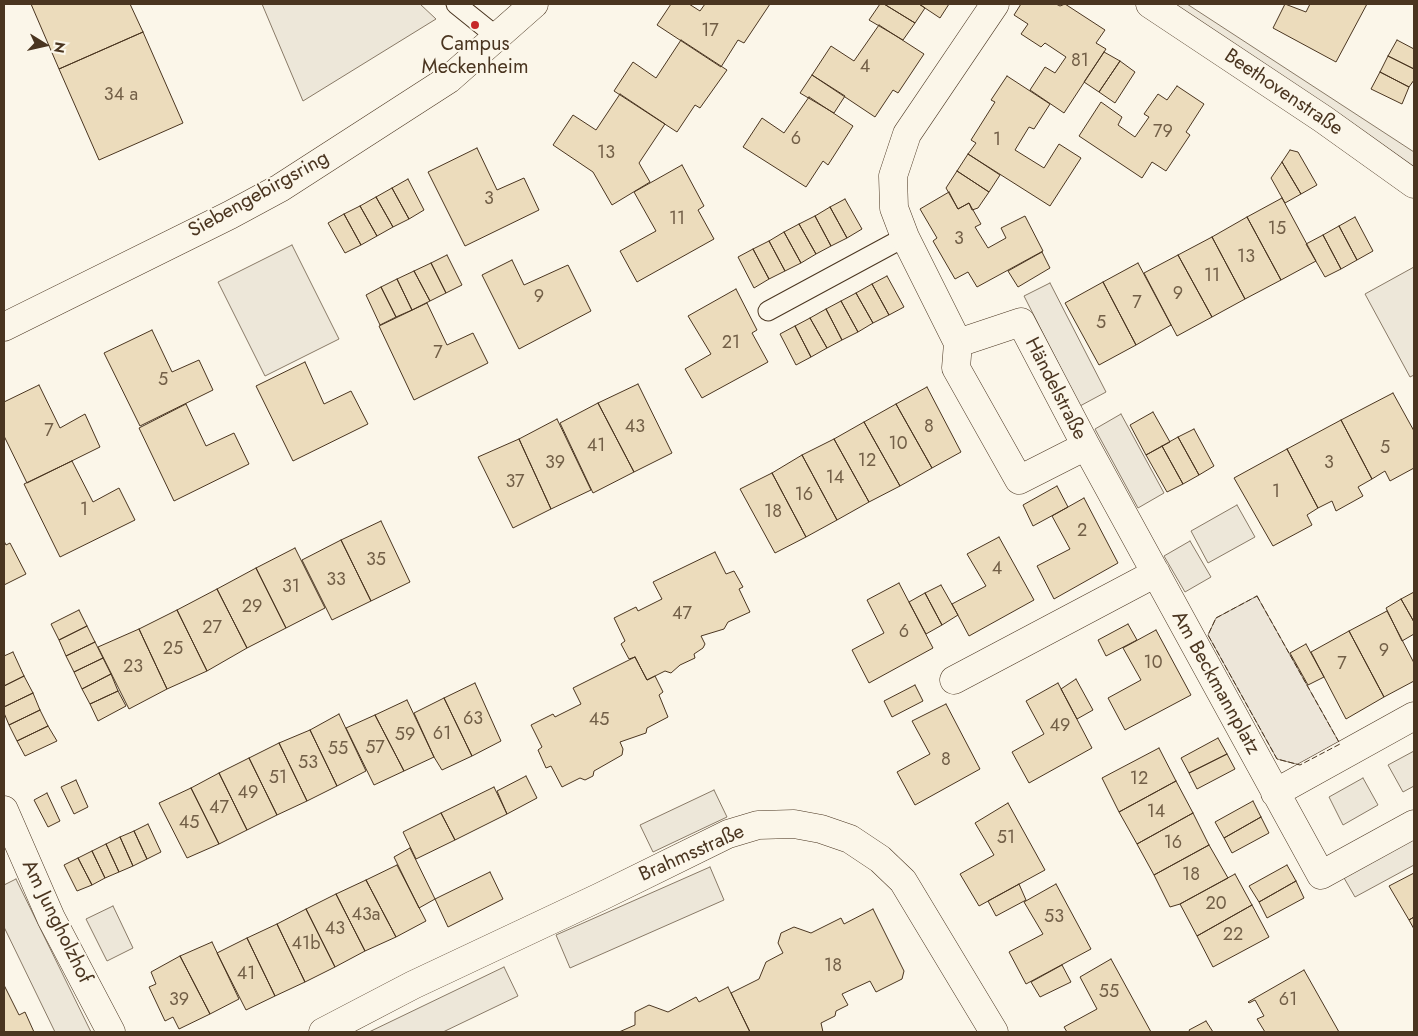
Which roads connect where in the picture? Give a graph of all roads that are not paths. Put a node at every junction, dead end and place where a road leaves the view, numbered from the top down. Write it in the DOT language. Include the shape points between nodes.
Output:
graph roads {
  1 [pos="456,4"];
  2 [pos="534,4"];
  3 [pos="995,4"];
  4 [pos="1150,4"];
  5 [pos="498,37"];
  6 [pos="1414,184"];
  7 [pos="905,238"];
  8 [pos="768,311"];
  9 [pos="4,326"];
  10 [pos="958,343"];
  11 [pos="1086,446"];
  12 [pos="1156,574"];
  13 [pos="954,680"];
  14 [pos="1414,716"];
  15 [pos="1275,793"];
  16 [pos="4,810"];
  17 [pos="1414,824"];
  18 [pos="111,1032"];
  19 [pos="323,1032"];
  20 [pos="994,1032"];
  1 -- 5 [label="lane"];
  2 -- 5 [label="street, Siebengebirgsring"];
  3 -- 7 [label="street" via="907,134 893,176 894,208"];
  4 -- 6 [label="street, Beethovenstraße"];
  5 -- 9 [label="street, Siebengebirgsring" via="449,79 280,188"];
  7 -- 8 [label="lane"];
  7 -- 10 [label="street"];
  10 -- 11 [label="street, Händelstraße" via="1021,322"];
  10 -- 11 [label="street, Händelstraße" via="956,368 1019,480"];
  11 -- 12 [label="street, Am Beckmannplatz"];
  12 -- 13 [label="street"];
  12 -- 15 [label="street, Am Beckmannplatz"];
  14 -- 15 [label="street"];
  15 -- 17 [label="street, Am Beckmannplatz" via="1321,875"];
  16 -- 18 [label="street, Am Jungholzhof" via="51,918"];
  19 -- 20 [label="street, Brahmsstraße" via="728,834 758,825 794,824 850,839 880,859 903,881"];
}
